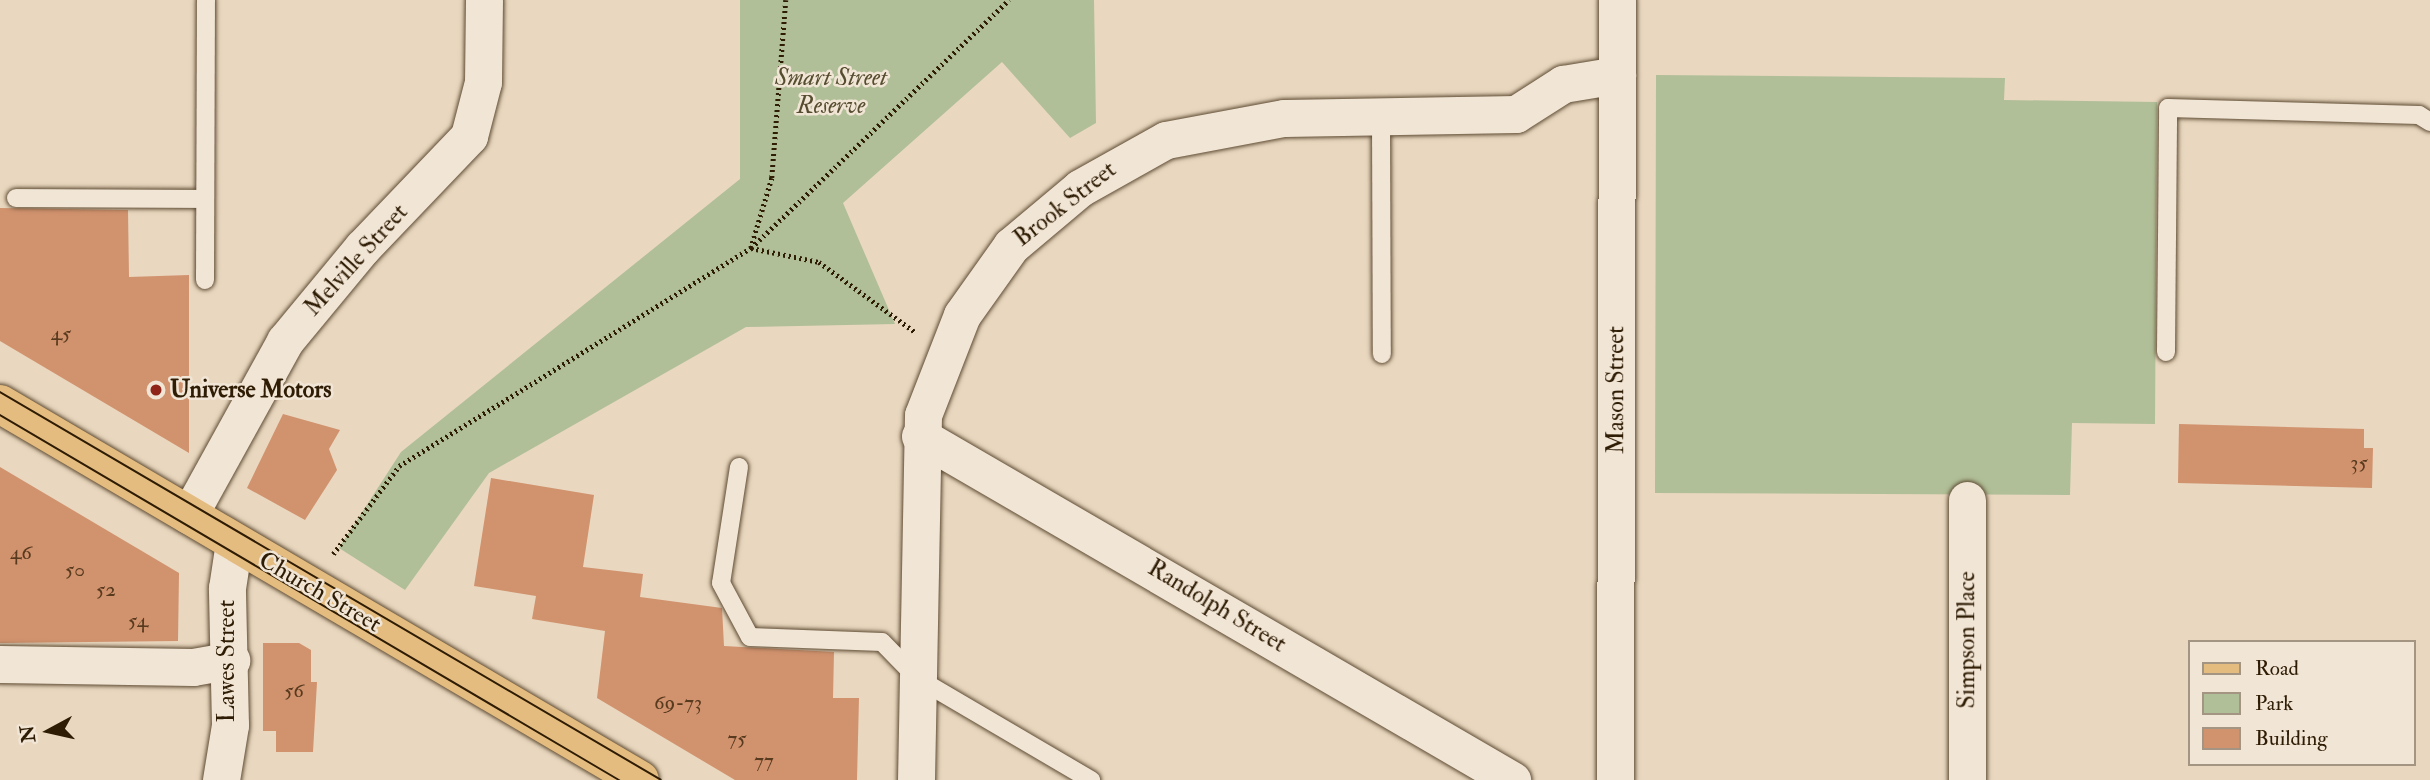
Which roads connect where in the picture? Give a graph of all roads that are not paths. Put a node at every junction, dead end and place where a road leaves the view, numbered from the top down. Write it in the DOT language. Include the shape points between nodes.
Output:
graph roads {
  1 [pos="206,0"];
  2 [pos="484,0"];
  3 [pos="1618,0"];
  4 [pos="1617,75"];
  5 [pos="1381,118"];
  6 [pos="2430,122"];
  7 [pos="16,198"];
  8 [pos="205,198"];
  9 [pos="205,280"];
  10 [pos="2166,352"];
  11 [pos="1382,354"];
  12 [pos="0,404"];
  13 [pos="920,436"];
  14 [pos="739,467"];
  15 [pos="1967,500"];
  16 [pos="189,515"];
  17 [pos="234,542"];
  18 [pos="231,660"];
  19 [pos="0,664"];
  20 [pos="916,678"];
  21 [pos="221,780"];
  22 [pos="640,780"];
  23 [pos="916,780"];
  24 [pos="1091,780"];
  25 [pos="1512,780"];
  26 [pos="1615,780"];
  27 [pos="1967,780"];
  1 -- 8 [label="lane"];
  2 -- 16 [label="street, Melville Street" via="484,82 469,136 362,248 285,341"];
  3 -- 4 [label="street, Mason Street"];
  4 -- 5 [label="street, Brook Street" via="1576,79 1516,114"];
  4 -- 26 [label="street, Mason Street"];
  5 -- 11 [label="lane"];
  5 -- 13 [label="street, Brook Street" via="1238,123 1166,140 1121,160 1011,246 985,276 944,351"];
  6 -- 10 [label="lane" via="2419,115 2168,108"];
  7 -- 8 [label="lane"];
  8 -- 9 [label="lane"];
  12 -- 16 [label="main road, Church Street"];
  13 -- 20 [label="street, Brook Street"];
  13 -- 25 [label="street, Randolph Street"];
  14 -- 20 [label="lane" via="722,583 750,637 882,642"];
  15 -- 27 [label="street, Simpson Place"];
  16 -- 17 [label="main road, Church Street"];
  17 -- 18 [label="street, Lawes Street" via="227,588"];
  17 -- 22 [label="main road, Church Street"];
  18 -- 19 [label="street" via="193,667"];
  18 -- 21 [label="street, Lawes Street"];
  20 -- 23 [label="street, Brook Street"];
  20 -- 24 [label="lane"];
}
